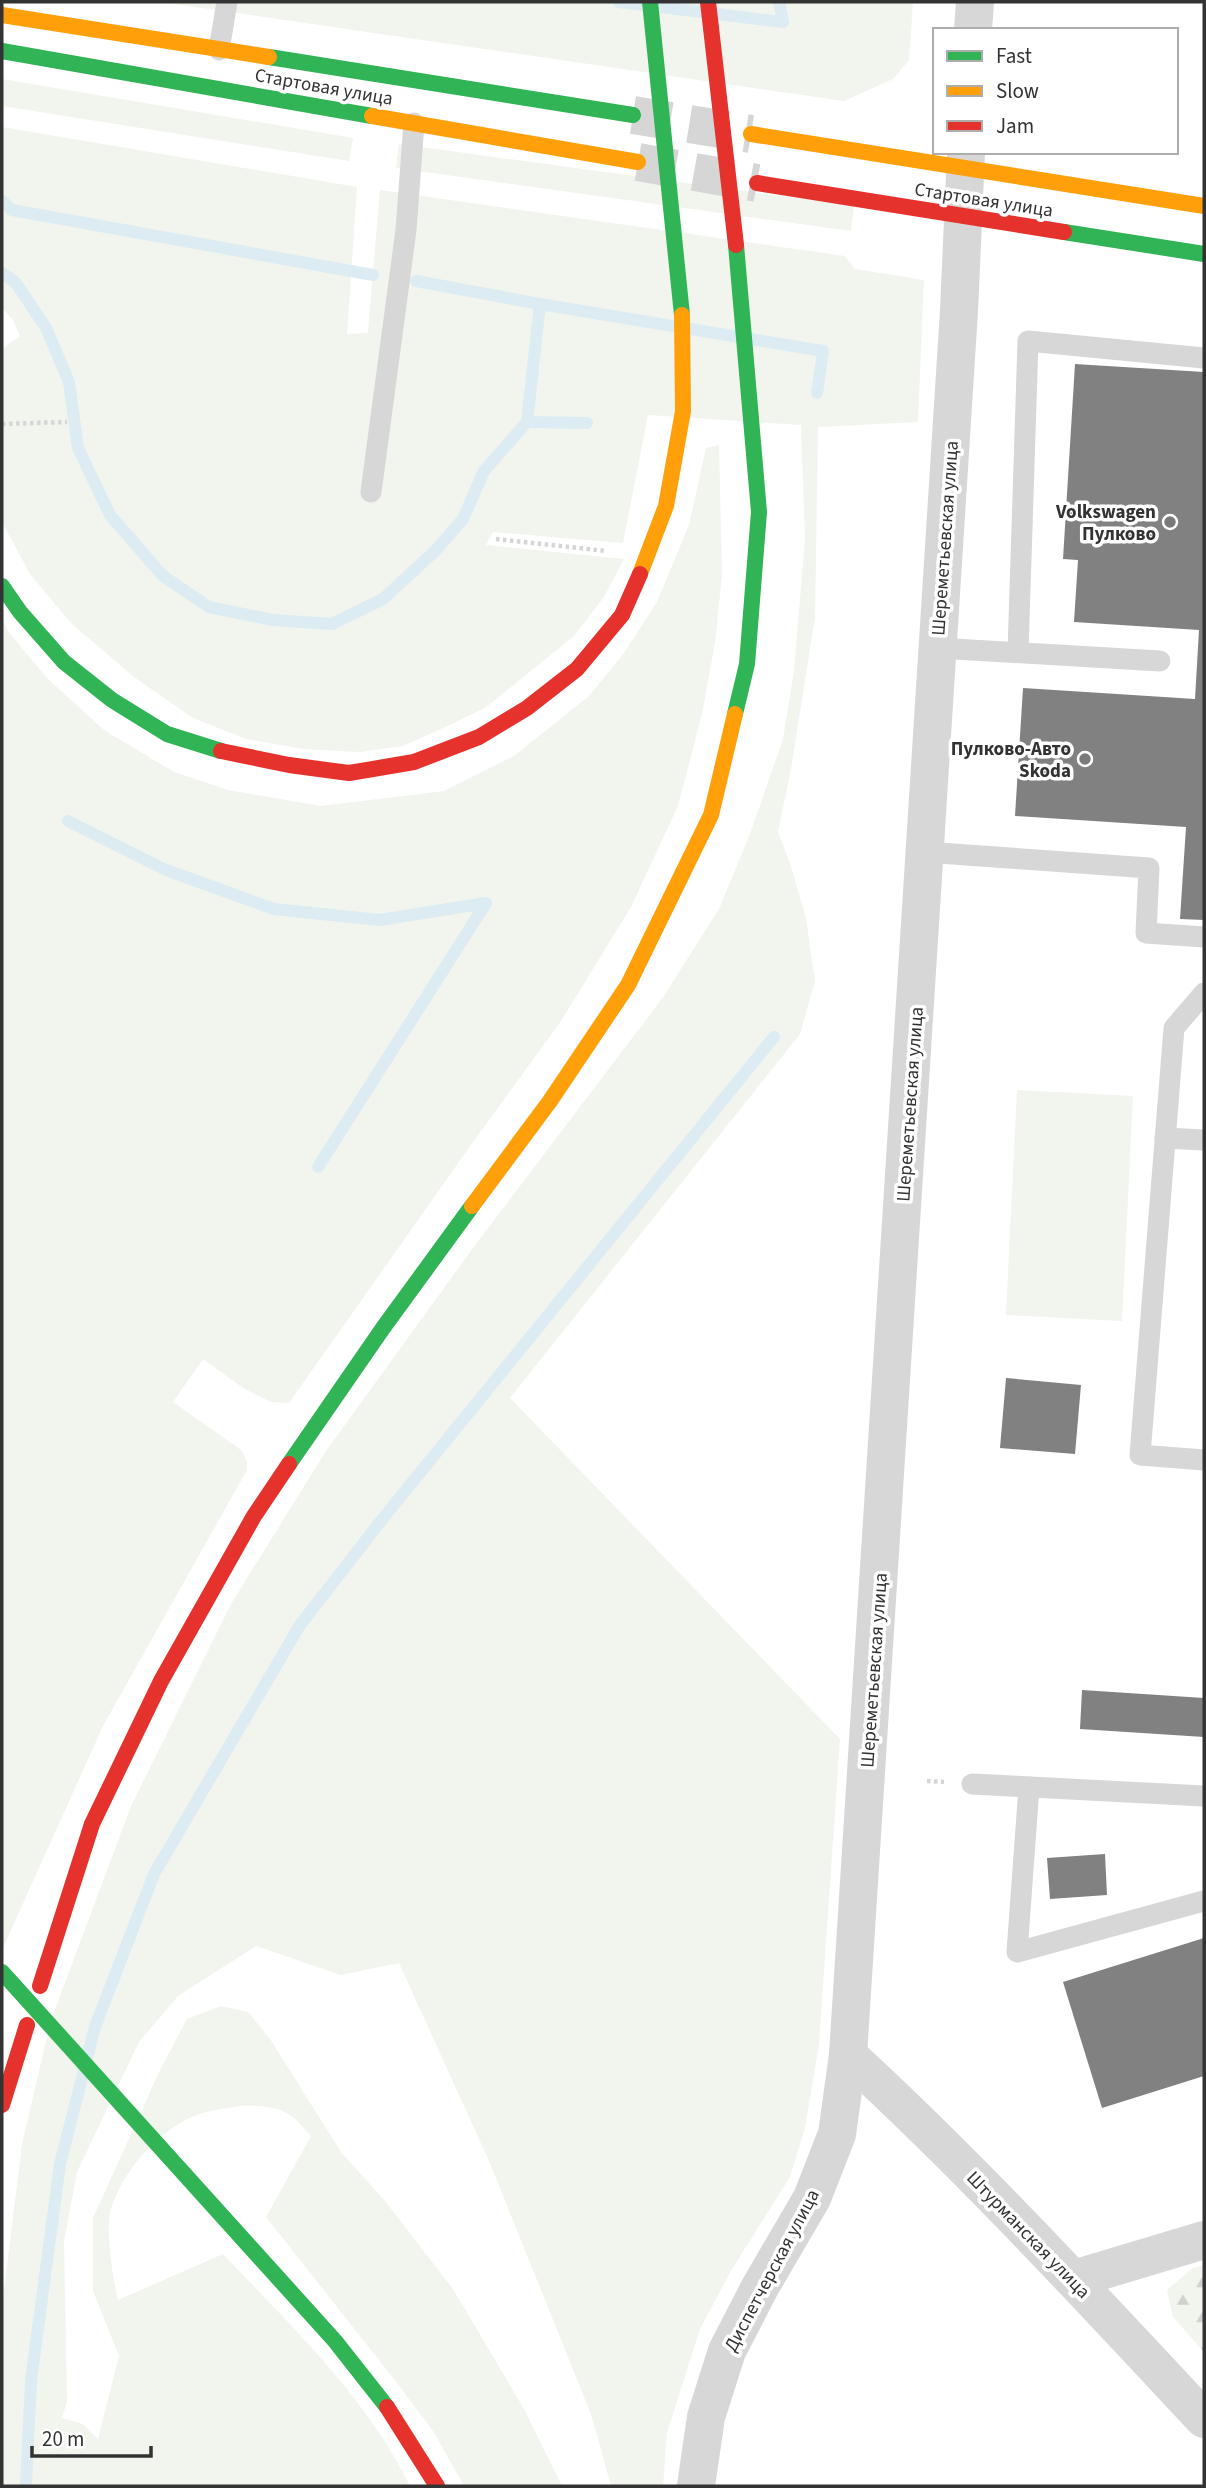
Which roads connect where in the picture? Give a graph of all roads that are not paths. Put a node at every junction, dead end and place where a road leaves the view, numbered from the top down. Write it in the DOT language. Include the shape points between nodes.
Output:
graph roads {
  1 [pos="227,2"];
  2 [pos="650,2"];
  3 [pos="708,2"];
  4 [pos="975,2"];
  5 [pos="2,15"];
  6 [pos="973,28"];
  7 [pos="219,50"];
  8 [pos="2,51"];
  9 [pos="633,115"];
  10 [pos="414,123"];
  11 [pos="751,134"];
  12 [pos="965,160"];
  13 [pos="638,162"];
  14 [pos="757,183"];
  15 [pos="1204,206"];
  16 [pos="962,216"];
  17 [pos="1204,254"];
  18 [pos="1204,358"];
  19 [pos="371,492"];
  20 [pos="2,586"];
  21 [pos="937,648"];
  22 [pos="1018,652"];
  23 [pos="1160,661"];
  24 [pos="925,852"];
  25 [pos="1204,937"];
  26 [pos="1204,993"];
  27 [pos="1165,1138"];
  28 [pos="1204,1140"];
  29 [pos="1204,1460"];
  30 [pos="972,1784"];
  31 [pos="1030,1787"];
  32 [pos="1204,1796"];
  33 [pos="1204,1901"];
  34 [pos="2,1972"];
  35 [pos="40,1986"];
  36 [pos="27,2025"];
  37 [pos="848,2055"];
  38 [pos="2,2105"];
  39 [pos="1204,2240"];
  40 [pos="1074,2279"];
  41 [pos="1204,2418"];
  42 [pos="437,2486"];
  43 [pos="696,2486"];
  1 -- 7 [label="lane"];
  2 -- 20 [label="main road" via="682,309 683,411 666,506 651,549 622,615 577,669 527,708 479,737 414,762 349,773 226,753 167,734 112,700 64,662"];
  3 -- 35 [label="main road" via="731,188 759,512 747,664 711,815 620,997 254,1516 161,1681 92,1824"];
  4 -- 6 [label="street"];
  5 -- 7 [label="main road, Стартовая улица"];
  7 -- 9 [label="main road, Стартовая улица"];
  8 -- 10 [label="main road, Стартовая улица"];
  10 -- 13 [label="main road, Стартовая улица"];
  10 -- 19 [label="lane" via="406,230"];
  11 -- 12 [label="main road, Стартовая улица"];
  12 -- 15 [label="main road, Стартовая улица"];
  12 -- 16 [label="street, Шереметьевская улица"];
  14 -- 16 [label="main road, Стартовая улица"];
  16 -- 17 [label="main road, Стартовая улица"];
  16 -- 21 [label="street, Шереметьевская улица"];
  18 -- 22 [label="lane" via="1028,341"];
  21 -- 22 [label="lane"];
  21 -- 24 [label="street, Шереметьевская улица"];
  22 -- 23 [label="lane"];
  24 -- 25 [label="lane" via="1149,869 1146,933"];
  24 -- 37 [label="street, Шереметьевская улица"];
  26 -- 27 [label="lane" via="1174,1028"];
  27 -- 28 [label="lane"];
  27 -- 29 [label="lane" via="1140,1455"];
  30 -- 31 [label="lane"];
  31 -- 32 [label="lane"];
  31 -- 33 [label="lane" via="1017,1952"];
  34 -- 42 [label="main road" via="335,2341 414,2444"];
  36 -- 38 [label="main road"];
  37 -- 40 [label="street, Штурманская улица"];
  37 -- 43 [label="street, Диспетчерская улица" via="837,2134 812,2198 727,2351 706,2417"];
  39 -- 40 [label="street"];
  40 -- 41 [label="street, Штурманская улица"];
}
